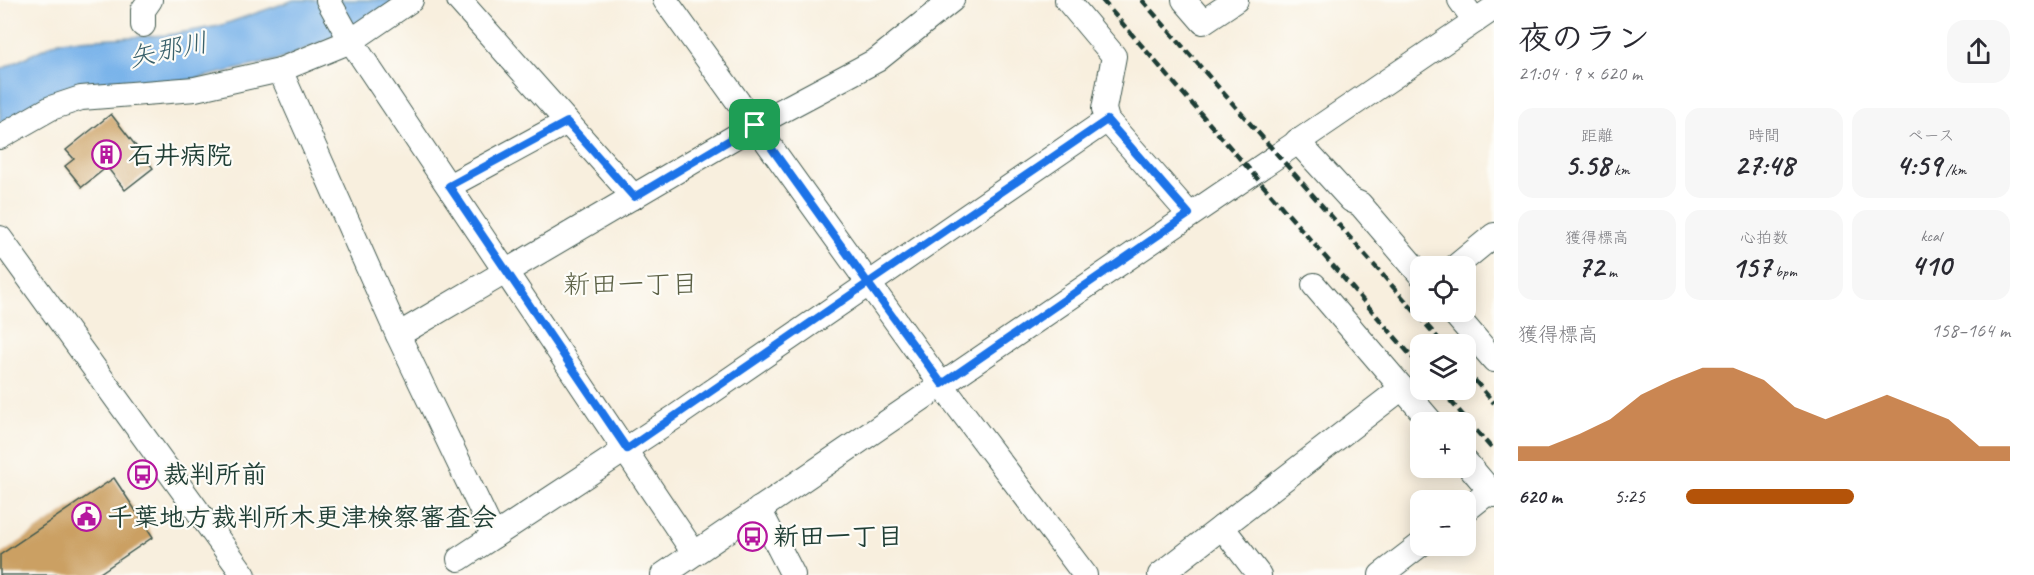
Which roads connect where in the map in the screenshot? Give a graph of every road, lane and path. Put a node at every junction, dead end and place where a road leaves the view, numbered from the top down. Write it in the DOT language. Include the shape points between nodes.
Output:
graph roads {
  1 [pos="150,0"];
  2 [pos="327,0"];
  3 [pos="411,0"];
  4 [pos="459,0"];
  5 [pos="665,0"];
  6 [pos="952,0"];
  7 [pos="1066,0"];
  8 [pos="1184,0"];
  9 [pos="1236,0"];
  10 [pos="1460,0"];
  11 [pos="1484,14"];
  12 [pos="143,24"];
  13 [pos="351,41"];
  14 [pos="280,70"];
  15 [pos="1107,120"];
  16 [pos="567,122"];
  17 [pos="755,125"];
  18 [pos="0,137"];
  19 [pos="1297,141"];
  20 [pos="449,186"];
  21 [pos="634,197"];
  22 [pos="1189,214"];
  23 [pos="1494,236"];
  24 [pos="0,238"];
  25 [pos="1469,256"];
  26 [pos="1410,262"];
  27 [pos="508,273"];
  28 [pos="868,283"];
  29 [pos="1314,285"];
  30 [pos="1462,322"];
  31 [pos="398,335"];
  32 [pos="1494,360"];
  33 [pos="942,384"];
  34 [pos="1402,388"];
  35 [pos="1423,412"];
  36 [pos="627,449"];
  37 [pos="1476,474"];
  38 [pos="1492,493"];
  39 [pos="1476,503"];
  40 [pos="759,509"];
  41 [pos="1222,527"];
  42 [pos="494,536"];
  43 [pos="694,553"];
  44 [pos="1410,553"];
  45 [pos="459,559"];
  46 [pos="244,575"];
  47 [pos="663,575"];
  48 [pos="793,575"];
  49 [pos="1085,575"];
  50 [pos="1161,575"];
  51 [pos="1259,575"];
  52 [pos="1381,575"];
  1 -- 12 [label="street" via="143,10"];
  2 -- 13 [label="street"];
  3 -- 13 [label="street"];
  4 -- 16 [label="street"];
  5 -- 17 [label="street"];
  6 -- 17 [label="street" via="877,60"];
  7 -- 15 [label="street" via="1114,56 1104,110"];
  8 -- 9 [label="street" via="1203,22"];
  10 -- 11 [label="street"];
  11 -- 19 [label="street"];
  13 -- 14 [label="street"];
  13 -- 20 [label="street"];
  14 -- 18 [label="street" via="195,89 81,98 51,108"];
  14 -- 31 [label="street"];
  15 -- 22 [label="street"];
  15 -- 28 [label="street"];
  16 -- 20 [label="street"];
  16 -- 21 [label="street"];
  17 -- 21 [label="street"];
  17 -- 28 [label="street"];
  19 -- 22 [label="street"];
  19 -- 26 [label="street" via="1351,200 1360,204"];
  20 -- 27 [label="street"];
  21 -- 27 [label="street"];
  22 -- 33 [label="street"];
  23 -- 25 [label="street"];
  24 -- 46 [label="street"];
  27 -- 31 [label="street"];
  27 -- 36 [label="street"];
  28 -- 33 [label="street"];
  28 -- 36 [label="street"];
  29 -- 34 [label="street"];
  30 -- 32 [label="street"];
  31 -- 42 [label="street"];
  33 -- 40 [label="street"];
  33 -- 49 [label="street"];
  34 -- 35 [label="street"];
  34 -- 41 [label="street"];
  36 -- 42 [label="street"];
  36 -- 43 [label="street"];
  37 -- 38 [label="street"];
  38 -- 39 [label="street"];
  40 -- 43 [label="street"];
  40 -- 48 [label="street"];
  41 -- 50 [label="street"];
  41 -- 51 [label="street"];
  42 -- 45 [label="street"];
  43 -- 47 [label="street"];
  44 -- 52 [label="street"];
}
